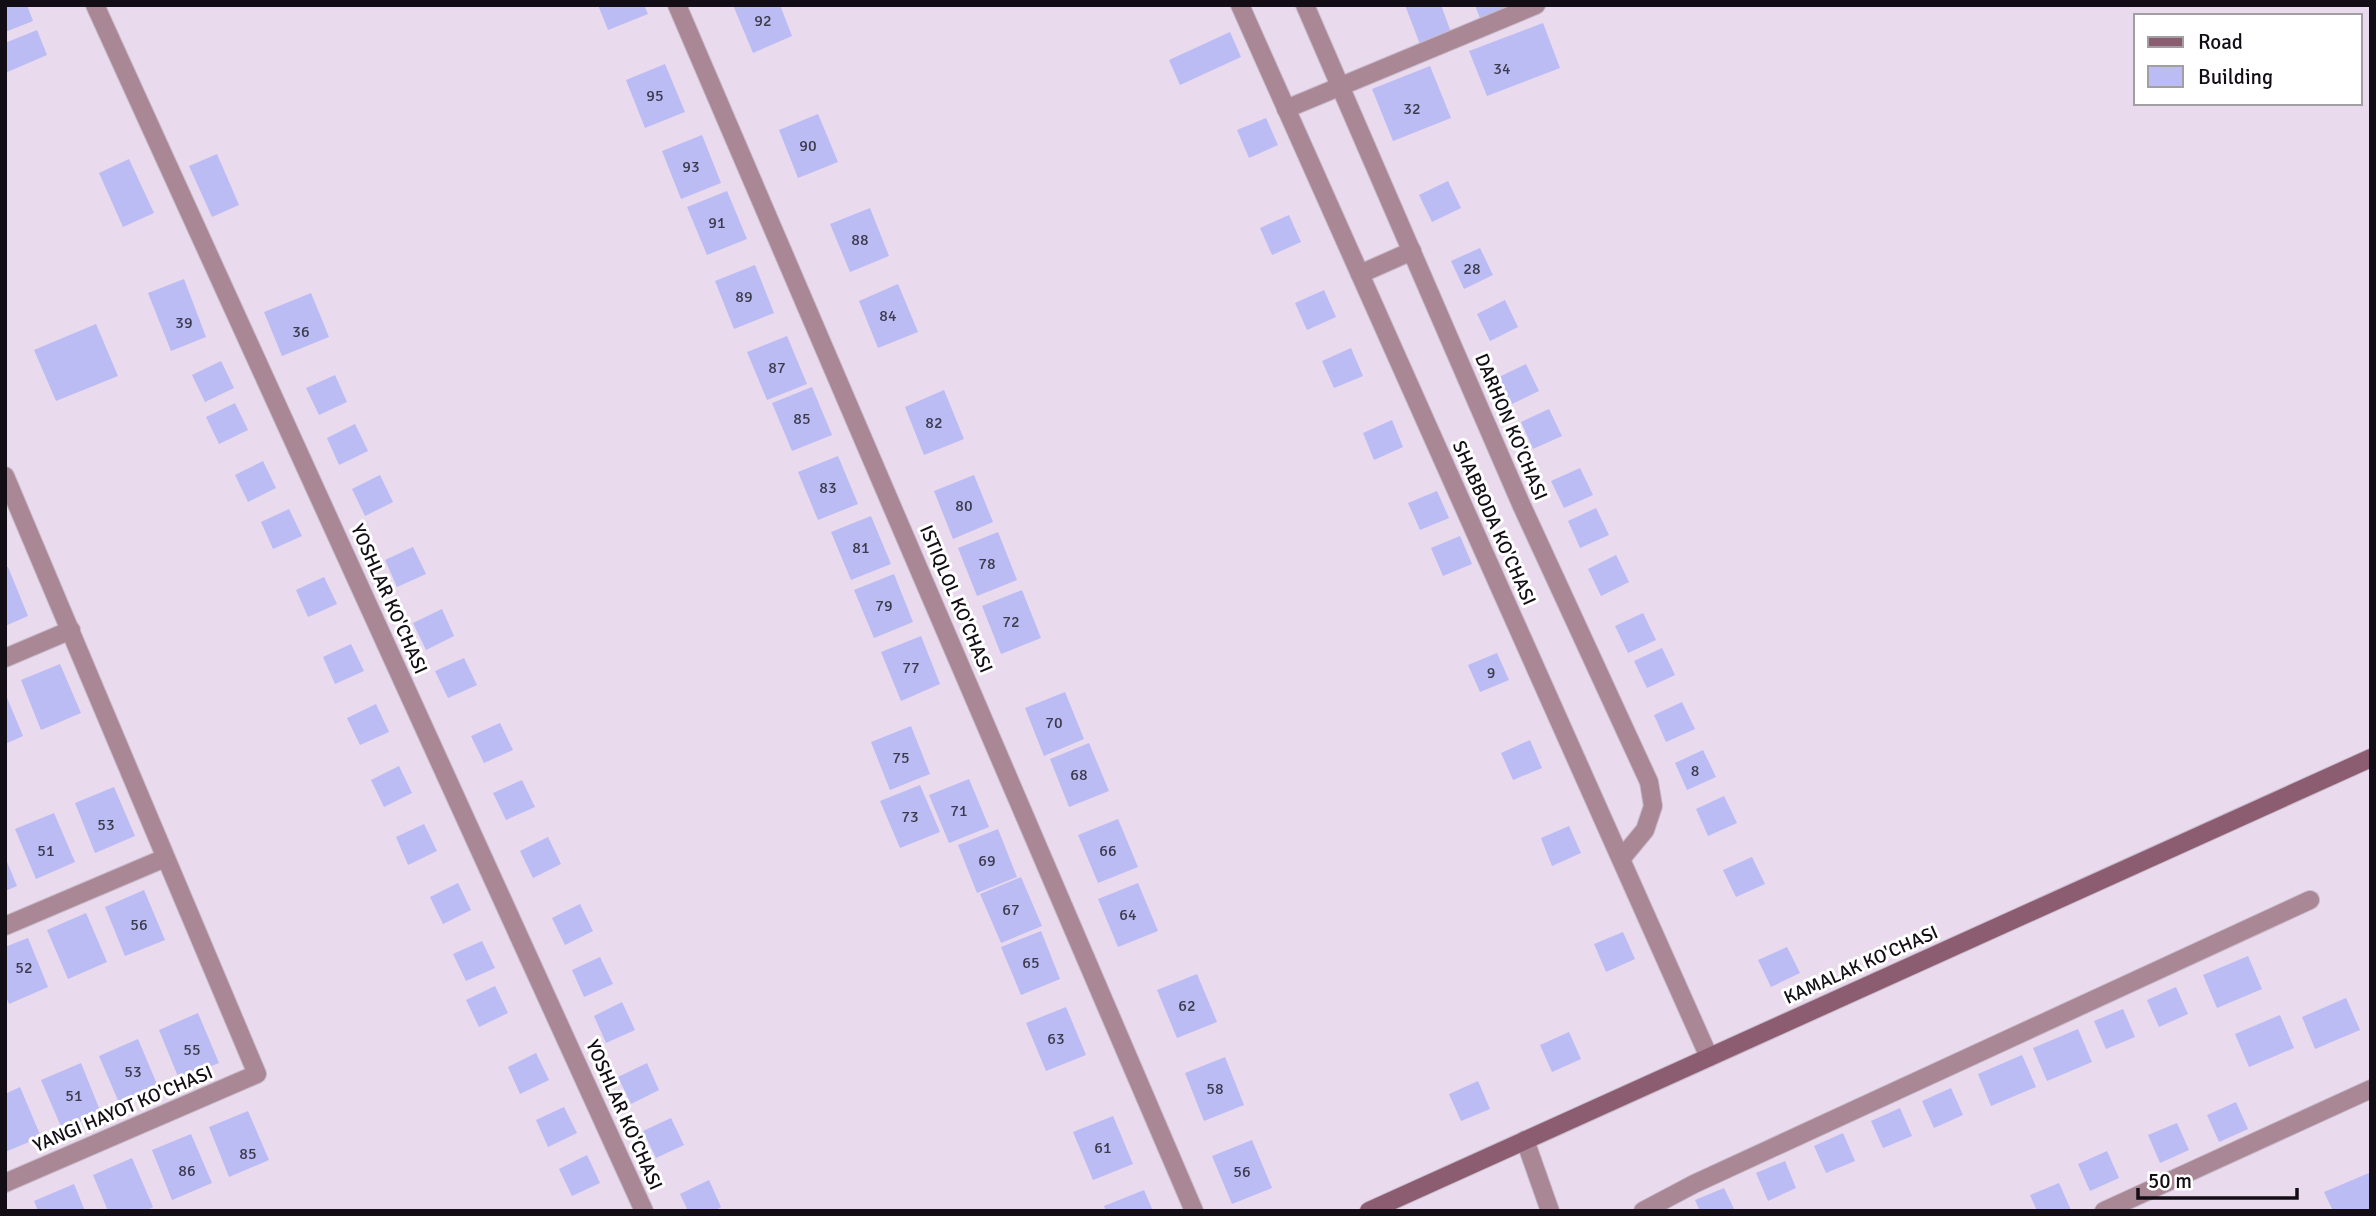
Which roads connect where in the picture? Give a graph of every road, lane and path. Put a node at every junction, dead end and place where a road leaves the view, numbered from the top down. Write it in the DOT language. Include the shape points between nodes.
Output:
graph roads {
  1 [pos="95,5"];
  2 [pos="677,5"];
  3 [pos="1240,5"];
  4 [pos="1305,5"];
  5 [pos="1536,5"];
  6 [pos="1340,86"];
  7 [pos="1286,109"];
  8 [pos="1412,251"];
  9 [pos="1360,274"];
  10 [pos="5,476"];
  11 [pos="71,630"];
  12 [pos="5,658"];
  13 [pos="2371,758"];
  14 [pos="165,858"];
  15 [pos="1620,859"];
  16 [pos="2310,900"];
  17 [pos="5,926"];
  18 [pos="1709,1057"];
  19 [pos="2371,1089"];
  20 [pos="1525,1140"];
  21 [pos="5,1183"];
  22 [pos="644,1211"];
  23 [pos="1194,1211"];
  24 [pos="1369,1211"];
  25 [pos="1550,1211"];
  26 [pos="1643,1211"];
  27 [pos="2104,1211"];
  1 -- 22 [label="street, YOSHLAR KO'CHASI"];
  2 -- 23 [label="street, ISTIQLOL KO'CHASI"];
  3 -- 7 [label="street, SHABBODA KO'CHASI"];
  4 -- 6 [label="street, DARHON KO'CHASI"];
  5 -- 6 [label="street"];
  6 -- 7 [label="street"];
  6 -- 8 [label="street, DARHON KO'CHASI"];
  7 -- 9 [label="street, SHABBODA KO'CHASI"];
  8 -- 9 [label="street"];
  8 -- 15 [label="street, DARHON KO'CHASI" via="1521,504 1649,782 1653,806 1645,830"];
  9 -- 15 [label="street, SHABBODA KO'CHASI"];
  10 -- 11 [label="street"];
  11 -- 12 [label="street"];
  11 -- 14 [label="street"];
  13 -- 18 [label="main road, KAMALAK KO'CHASI"];
  14 -- 17 [label="street"];
  14 -- 21 [label="street, YANGI HAYOT KO'CHASI" via="257,1074"];
  15 -- 18 [label="street, SHABBODA KO'CHASI"];
  16 -- 26 [label="street"];
  18 -- 20 [label="main road, KAMALAK KO'CHASI"];
  19 -- 27 [label="street"];
  20 -- 24 [label="main road, KAMALAK KO'CHASI"];
  20 -- 25 [label="street"];
}
